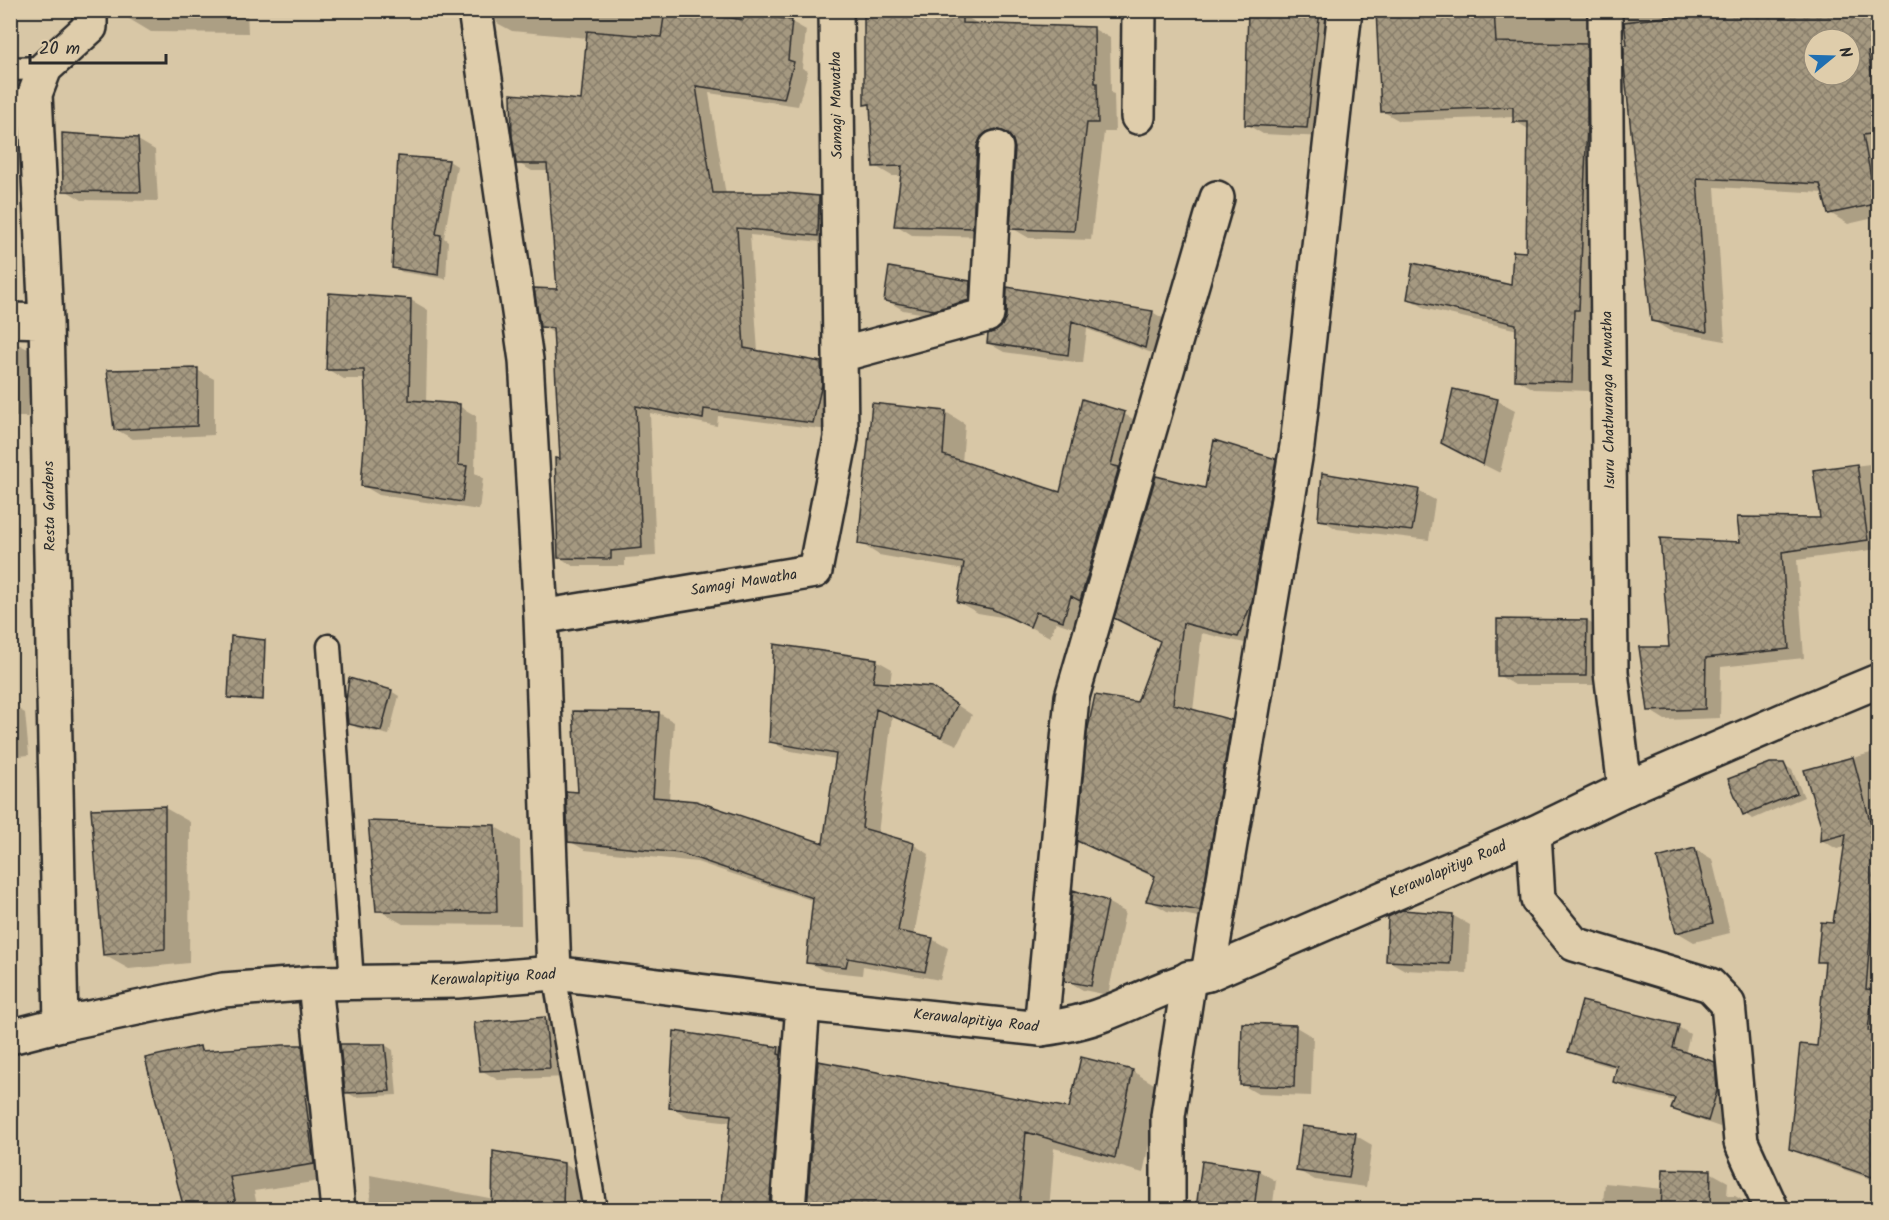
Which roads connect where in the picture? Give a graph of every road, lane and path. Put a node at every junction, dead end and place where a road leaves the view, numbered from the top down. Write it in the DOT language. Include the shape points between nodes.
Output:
graph roads {
  1 [pos="90,10"];
  2 [pos="475,10"];
  3 [pos="836,10"];
  4 [pos="1139,10"];
  5 [pos="1345,10"];
  6 [pos="1605,10"];
  7 [pos="45,68"];
  8 [pos="10,69"];
  9 [pos="1138,117"];
  10 [pos="996,148"];
  11 [pos="1217,198"];
  12 [pos="10,320"];
  13 [pos="46,321"];
  14 [pos="840,355"];
  15 [pos="541,617"];
  16 [pos="329,646"];
  17 [pos="1878,681"];
  18 [pos="1625,789"];
  19 [pos="1534,833"];
  20 [pos="554,973"];
  21 [pos="1198,976"];
  22 [pos="352,982"];
  23 [pos="315,983"];
  24 [pos="803,1004"];
  25 [pos="61,1024"];
  26 [pos="1041,1029"];
  27 [pos="10,1037"];
  28 [pos="338,1209"];
  29 [pos="595,1209"];
  30 [pos="788,1209"];
  31 [pos="1168,1209"];
  32 [pos="1772,1209"];
  1 -- 7 [label="street, Resta Gardens" via="90,27"];
  2 -- 15 [label="street" via="526,360"];
  3 -- 14 [label="street, Samagi Mawatha"];
  4 -- 9 [label="street"];
  5 -- 21 [label="street" via="1297,446"];
  6 -- 18 [label="street, Isuru Chathuranga Mawatha" via="1611,672"];
  7 -- 8 [label="lane"];
  7 -- 13 [label="street, Resta Gardens" via="35,94"];
  10 -- 14 [label="street" via="987,315"];
  11 -- 26 [label="street" via="1072,697"];
  12 -- 13 [label="street"];
  13 -- 25 [label="street, Resta Gardens"];
  14 -- 15 [label="street, Samagi Mawatha" via="841,438 815,571"];
  15 -- 20 [label="street"];
  16 -- 22 [label="lane"];
  17 -- 18 [label="street, Kerawalapitiya Road"];
  18 -- 19 [label="street, Kerawalapitiya Road"];
  19 -- 21 [label="street, Kerawalapitiya Road"];
  19 -- 32 [label="street" via="1538,900 1574,944 1710,985 1728,1004 1741,1142"];
  20 -- 22 [label="street, Kerawalapitiya Road" via="457,981"];
  20 -- 24 [label="street, Kerawalapitiya Road"];
  20 -- 29 [label="lane"];
  21 -- 26 [label="street, Kerawalapitiya Road" via="1104,1014"];
  21 -- 31 [label="street" via="1168,1116"];
  22 -- 23 [label="street, Kerawalapitiya Road"];
  23 -- 25 [label="street, Kerawalapitiya Road" via="223,990"];
  23 -- 28 [label="street"];
  24 -- 26 [label="street, Kerawalapitiya Road"];
  24 -- 30 [label="street"];
  25 -- 27 [label="street, Kerawalapitiya Road"];
}
